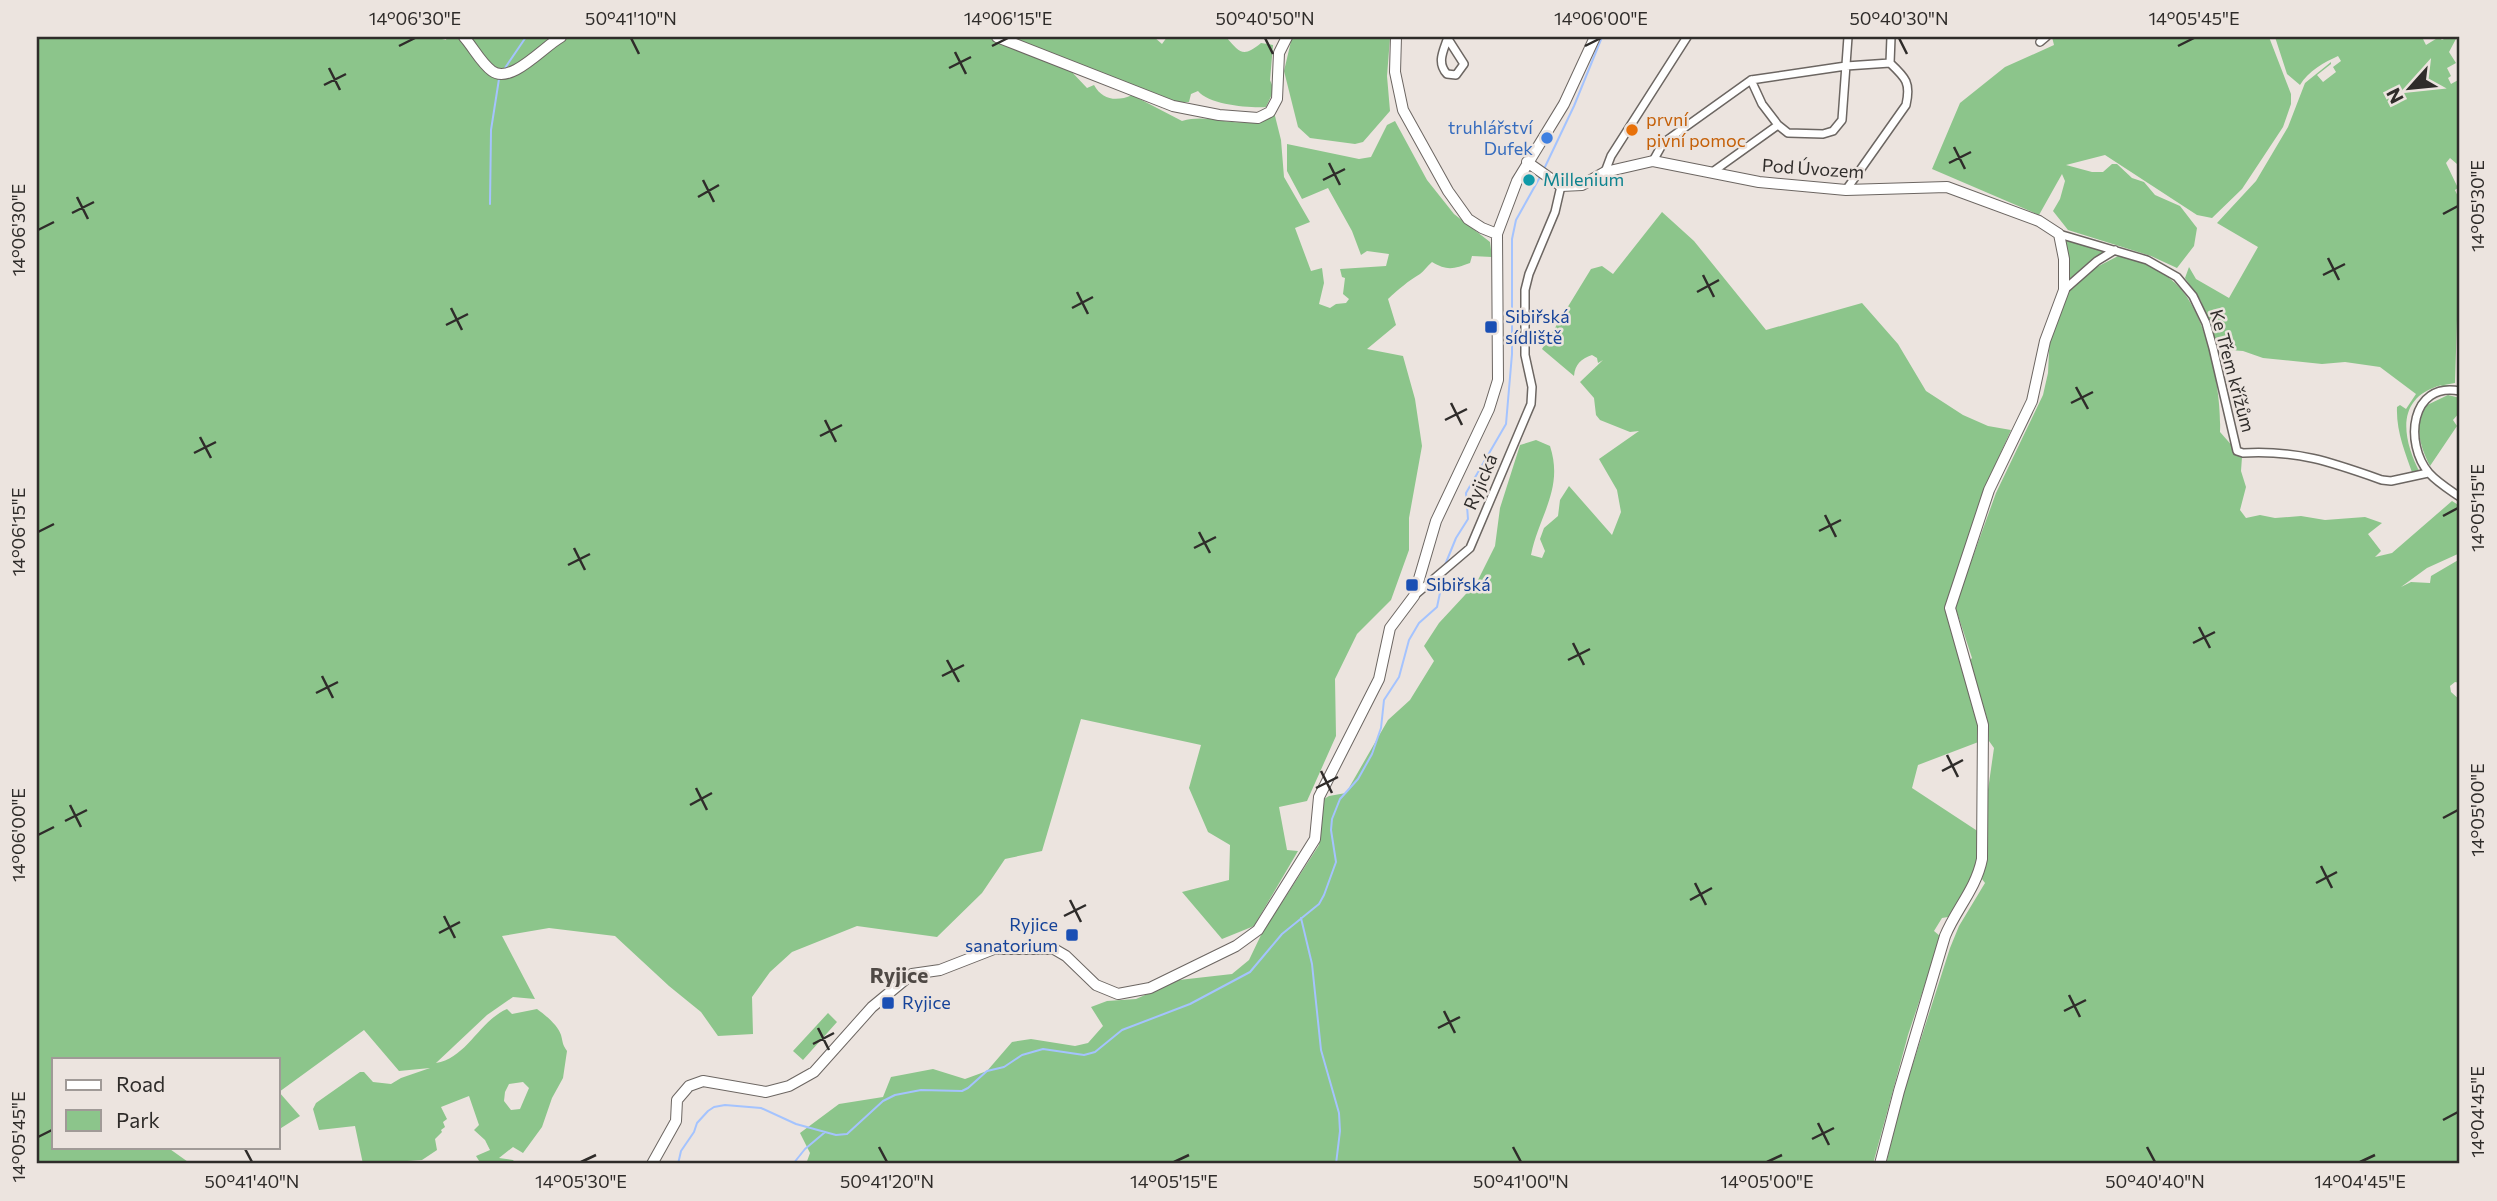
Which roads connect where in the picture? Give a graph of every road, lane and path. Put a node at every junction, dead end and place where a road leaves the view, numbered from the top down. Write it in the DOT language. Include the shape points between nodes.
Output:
graph roads {
  1 [pos="464,37"];
  2 [pos="561,37"];
  3 [pos="997,37"];
  4 [pos="1287,37"];
  5 [pos="1396,37"];
  6 [pos="1595,37"];
  7 [pos="1687,37"];
  8 [pos="1848,37"];
  9 [pos="1891,37"];
  10 [pos="1448,38"];
  11 [pos="1890,63"];
  12 [pos="1846,66"];
  13 [pos="1751,80"];
  14 [pos="1778,125"];
  15 [pos="1653,161"];
  16 [pos="1527,162"];
  17 [pos="1605,172"];
  18 [pos="1711,173"];
  19 [pos="1560,186"];
  20 [pos="1846,190"];
  21 [pos="1497,234"];
  22 [pos="2059,234"];
  23 [pos="2115,250"];
  24 [pos="2064,290"];
  25 [pos="2460,391"];
  26 [pos="2428,473"];
  27 [pos="2460,497"];
  28 [pos="1414,596"];
  29 [pos="652,1164"];
  30 [pos="1880,1164"];
  1 -- 2 [label="street" via="494,73 504,74 516,71"];
  3 -- 4 [label="street" via="1173,106 1258,118 1269,112 1277,99 1279,53"];
  5 -- 21 [label="street" via="1395,72 1403,110 1468,219"];
  6 -- 16 [label="street" via="1564,104"];
  7 -- 17 [label="street"];
  8 -- 12 [label="street"];
  9 -- 11 [label="street"];
  10 -- 10 [label="street" via="1440,61 1447,74 1455,75 1464,64"];
  11 -- 12 [label="street"];
  11 -- 20 [label="street" via="1906,79 1906,105"];
  12 -- 13 [label="street"];
  12 -- 14 [label="street" via="1842,120 1833,131 1787,132"];
  13 -- 14 [label="street"];
  13 -- 15 [label="street" via="1662,143"];
  14 -- 18 [label="street"];
  15 -- 17 [label="street, Pod Úvozem"];
  15 -- 18 [label="street, Pod Úvozem"];
  16 -- 19 [label="street"];
  16 -- 21 [label="street"];
  17 -- 19 [label="street, Pod Úvozem" via="1582,185"];
  18 -- 20 [label="street, Pod Úvozem"];
  19 -- 28 [label="street, Ryjická" via="1555,212 1525,290 1531,404 1470,548"];
  20 -- 22 [label="street, Pod Úvozem" via="1947,187 2039,221"];
  21 -- 28 [label="street" via="1499,380 1436,521"];
  22 -- 23 [label="street"];
  22 -- 24 [label="street"];
  23 -- 24 [label="street"];
  23 -- 26 [label="street, Ke Třem křížům" via="2147,260 2177,277 2193,296 2206,323 2237,451 2291,452 2390,481"];
  24 -- 30 [label="street" via="2045,341 2032,401 1989,490 1950,608 1983,725 1982,859 1978,878 1945,936"];
  25 -- 26 [label="street" via="2438,393 2417,412 2413,434"];
  26 -- 27 [label="street"];
  28 -- 29 [label="street, Ryjická" via="1390,628 1379,679 1319,797 1315,839 1258,930 1236,946 1150,988 1118,994 1096,985 1054,949 994,949 940,970 912,974 872,1007 814,1072 789,1086 765,1092 703,1081 689,1086 677,1100 676,1121"];
}
